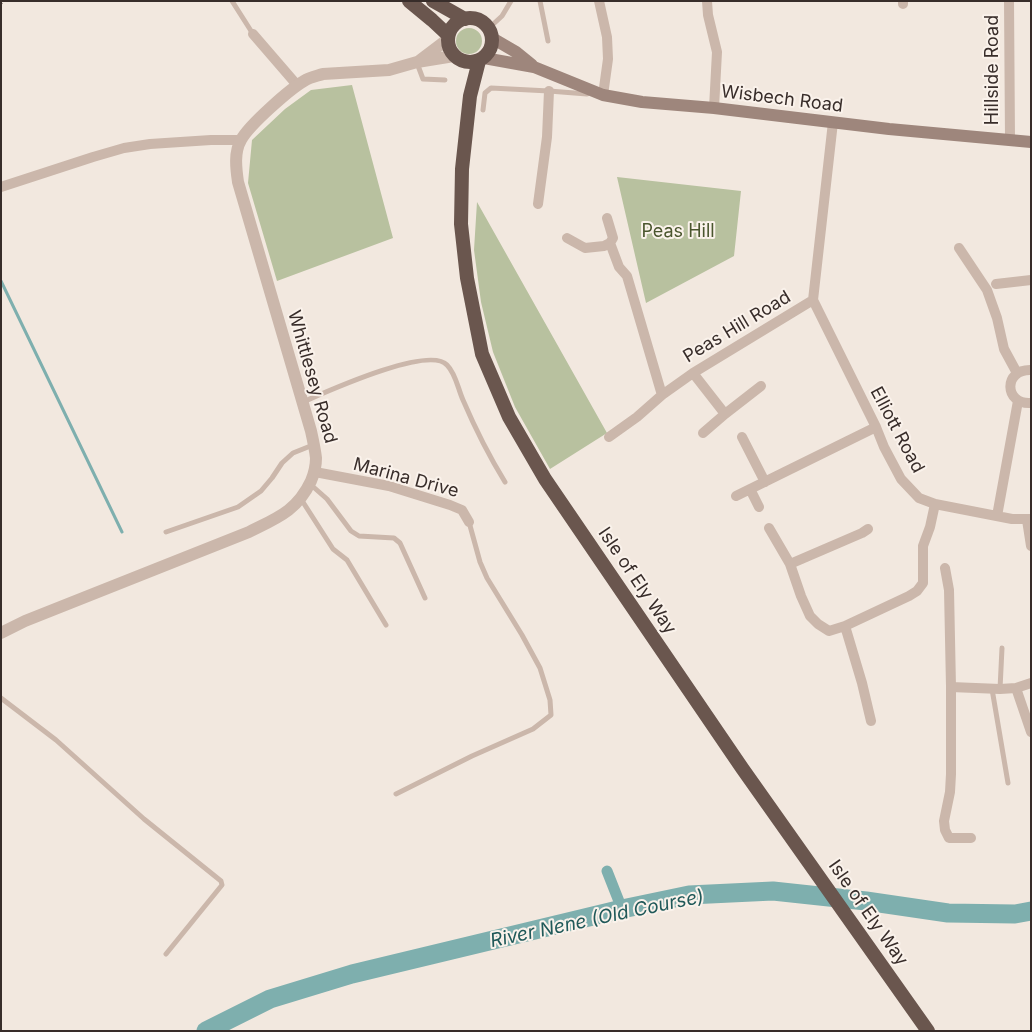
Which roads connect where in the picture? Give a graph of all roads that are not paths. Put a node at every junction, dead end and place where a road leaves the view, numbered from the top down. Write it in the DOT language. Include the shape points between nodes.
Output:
graph roads {
  1 [pos="232,1"];
  2 [pos="409,1"];
  3 [pos="433,1"];
  4 [pos="511,1"];
  5 [pos="540,1"];
  6 [pos="599,1"];
  7 [pos="707,1"];
  8 [pos="1009,1"];
  9 [pos="465,19"];
  10 [pos="490,33"];
  11 [pos="253,34"];
  12 [pos="448,37"];
  13 [pos="548,41"];
  14 [pos="458,59"];
  15 [pos="481,59"];
  16 [pos="417,62"];
  17 [pos="534,67"];
  18 [pos="445,80"];
  19 [pos="297,85"];
  20 [pos="549,90"];
  21 [pos="603,95"];
  22 [pos="470,96"];
  23 [pos="714,108"];
  24 [pos="483,110"];
  25 [pos="833,122"];
  26 [pos="1010,139"];
  27 [pos="241,140"];
  28 [pos="1031,142"];
  29 [pos="1,187"];
  30 [pos="538,204"];
  31 [pos="607,218"];
  32 [pos="567,238"];
  33 [pos="610,243"];
  34 [pos="959,248"];
  35 [pos="1031,280"];
  36 [pos="996,284"];
  37 [pos="813,300"];
  38 [pos="1031,370"];
  39 [pos="692,373"];
  40 [pos="1017,373"];
  41 [pos="761,386"];
  42 [pos="662,395"];
  43 [pos="1018,401"];
  44 [pos="302,402"];
  45 [pos="1031,403"];
  46 [pos="725,414"];
  47 [pos="876,427"];
  48 [pos="703,433"];
  49 [pos="609,437"];
  50 [pos="742,437"];
  51 [pos="314,445"];
  52 [pos="312,478"];
  53 [pos="505,482"];
  54 [pos="765,482"];
  55 [pos="750,489"];
  56 [pos="736,496"];
  57 [pos="301,498"];
  58 [pos="935,504"];
  59 [pos="759,507"];
  60 [pos="997,516"];
  61 [pos="1029,520"];
  62 [pos="469,522"];
  63 [pos="769,528"];
  64 [pos="868,529"];
  65 [pos="166,532"];
  66 [pos="1031,546"];
  67 [pos="790,564"];
  68 [pos="945,568"];
  69 [pos="425,598"];
  70 [pos="386,625"];
  71 [pos="844,626"];
  72 [pos="1,633"];
  73 [pos="1002,648"];
  74 [pos="1031,683"];
  75 [pos="951,687"];
  76 [pos="1016,688"];
  77 [pos="996,689"];
  78 [pos="1,698"];
  79 [pos="871,721"];
  80 [pos="1031,732"];
  81 [pos="1008,783"];
  82 [pos="396,794"];
  83 [pos="971,838"];
  84 [pos="166,954"];
  85 [pos="928,1031"];
  1 -- 11 [label="lane"];
  2 -- 12 [label="highway"];
  3 -- 9 [label="highway"];
  4 -- 10 [label="lane"];
  5 -- 13 [label="lane"];
  6 -- 21 [label="street" via="608,38"];
  7 -- 23 [label="street" via="716,52"];
  8 -- 26 [label="street, Hillside Road"];
  9 -- 10 [label="highway" via="484,23"];
  9 -- 12 [label="highway" via="454,25"];
  10 -- 15 [label="highway" via="492,45"];
  10 -- 17 [label="main road, Wisbech Road"];
  11 -- 19 [label="street"];
  12 -- 14 [label="highway" via="448,45"];
  12 -- 16 [label="street, Whittlesey Road"];
  14 -- 15 [label="highway" via="468,62"];
  14 -- 16 [label="street, Whittlesey Road"];
  14 -- 22 [label="highway, Isle of Ely Way"];
  15 -- 17 [label="main road, Wisbech Road"];
  15 -- 22 [label="highway, Isle of Ely Way"];
  16 -- 18 [label="lane" via="422,79"];
  16 -- 19 [label="street, Whittlesey Road" via="389,70 323,74"];
  17 -- 21 [label="main road, Wisbech Road"];
  19 -- 27 [label="street, Whittlesey Road"];
  20 -- 21 [label="lane"];
  20 -- 24 [label="lane" via="490,88 485,93"];
  20 -- 30 [label="street" via="547,137"];
  21 -- 23 [label="main road, Wisbech Road"];
  22 -- 85 [label="highway, Isle of Ely Way" via="462,168 461,224 466,278 482,354 510,417 545,479 742,768"];
  23 -- 25 [label="main road, Wisbech Road"];
  25 -- 26 [label="main road, Wisbech Road"];
  25 -- 37 [label="street, Peas Hill Road"];
  26 -- 28 [label="main road, Wisbech Road"];
  27 -- 29 [label="street" via="124,148"];
  27 -- 44 [label="street, Whittlesey Road" via="236,165 238,182"];
  31 -- 33 [label="street" via="613,238"];
  32 -- 33 [label="street" via="585,248"];
  33 -- 42 [label="street" via="619,267 627,276"];
  34 -- 40 [label="street" via="987,290 1004,349"];
  35 -- 36 [label="street"];
  37 -- 39 [label="street, Peas Hill Road"];
  37 -- 47 [label="street, Elliott Road"];
  38 -- 40 [label="street"];
  39 -- 42 [label="street, Peas Hill Road"];
  39 -- 46 [label="street"];
  40 -- 43 [label="street" via="1012,378 1010,390"];
  41 -- 46 [label="street"];
  42 -- 49 [label="street, Peas Hill Road"];
  43 -- 45 [label="street"];
  43 -- 60 [label="street"];
  44 -- 51 [label="street, Whittlesey Road"];
  44 -- 53 [label="lane" via="384,369 418,361 441,360 448,365"];
  46 -- 48 [label="street"];
  47 -- 54 [label="street"];
  47 -- 58 [label="street, Elliott Road" via="901,479 919,498"];
  50 -- 54 [label="street"];
  51 -- 52 [label="street, Whittlesey Road" via="316,459"];
  51 -- 65 [label="lane" via="293,453 261,491 238,507"];
  52 -- 57 [label="street"];
  52 -- 62 [label="street, Marina Drive" via="389,486 462,510"];
  52 -- 69 [label="lane" via="351,531 359,536 394,538 400,543"];
  54 -- 55 [label="street"];
  55 -- 56 [label="street"];
  55 -- 59 [label="street"];
  57 -- 70 [label="lane" via="333,549 346,560"];
  57 -- 72 [label="street" via="281,516 249,532"];
  58 -- 60 [label="street, Elliott Road"];
  58 -- 71 [label="street" via="923,546 923,583 909,596"];
  60 -- 61 [label="street, Elliott Road"];
  61 -- 66 [label="street"];
  62 -- 82 [label="lane, Marina Drive" via="487,578 540,668 551,715 533,729"];
  63 -- 67 [label="street"];
  64 -- 67 [label="street"];
  67 -- 71 [label="street" via="810,616 829,631"];
  68 -- 75 [label="street"];
  71 -- 79 [label="street"];
  73 -- 77 [label="lane"];
  74 -- 76 [label="street"];
  75 -- 77 [label="street"];
  75 -- 83 [label="street" via="950,792 945,830 949,838"];
  76 -- 77 [label="street"];
  76 -- 80 [label="street"];
  77 -- 81 [label="lane"];
  78 -- 84 [label="lane" via="56,740 221,881 222,885"];
}
